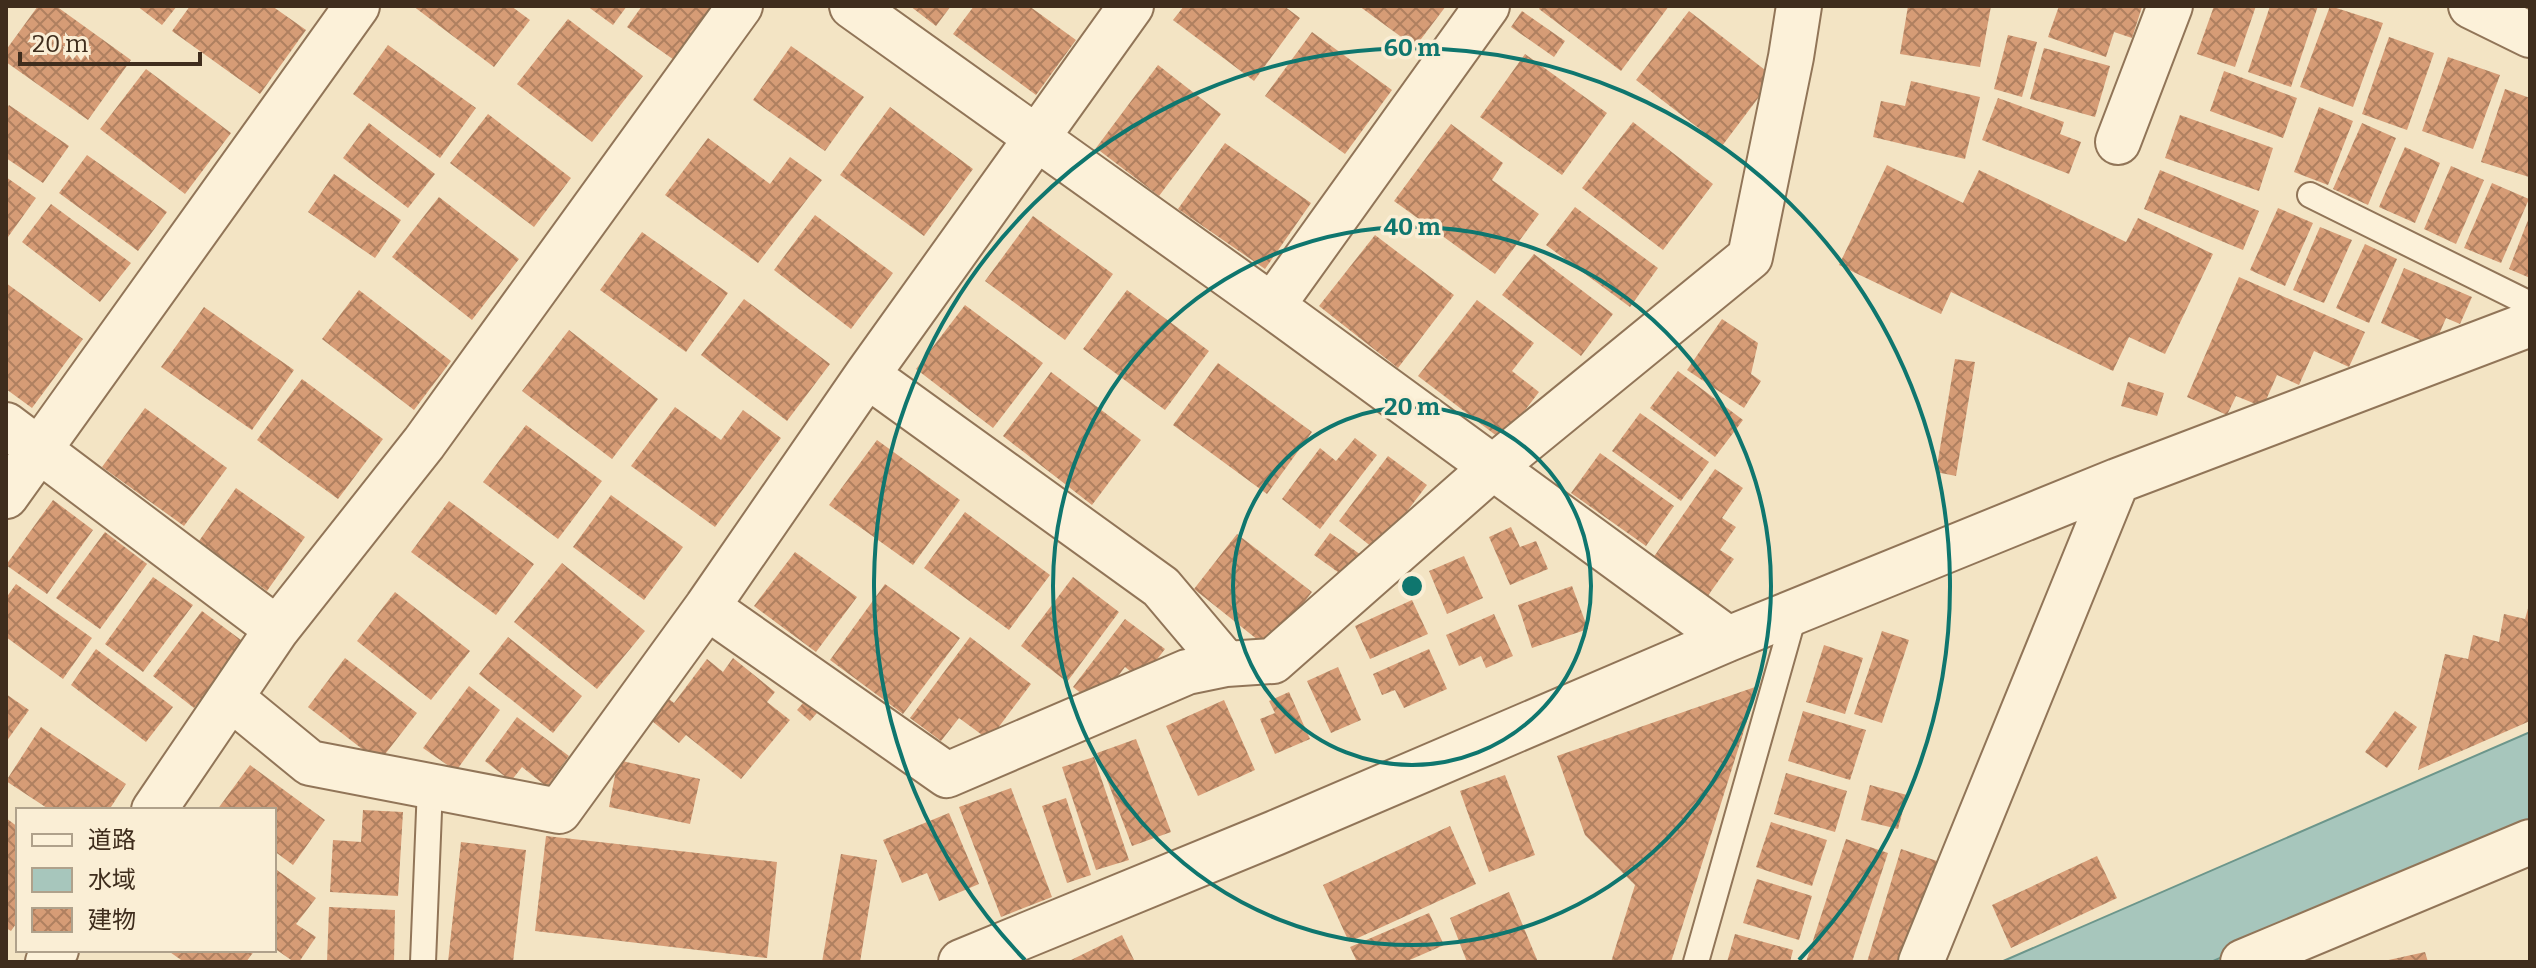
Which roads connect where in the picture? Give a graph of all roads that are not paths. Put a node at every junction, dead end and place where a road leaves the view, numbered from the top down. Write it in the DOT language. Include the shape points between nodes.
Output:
graph roads {
  1 [pos="357,6"];
  2 [pos="740,6"];
  3 [pos="852,6"];
  4 [pos="1131,6"];
  5 [pos="1487,6"];
  6 [pos="1799,6"];
  7 [pos="2170,6"];
  8 [pos="2471,6"];
  9 [pos="2530,35"];
  10 [pos="1039,138"];
  11 [pos="2118,142"];
  12 [pos="2310,195"];
  13 [pos="2530,304"];
  14 [pos="1272,306"];
  15 [pos="2530,324"];
  16 [pos="867,375"];
  17 [pos="23,437"];
  18 [pos="1492,468"];
  19 [pos="2117,481"];
  20 [pos="6,496"];
  21 [pos="707,607"];
  22 [pos="1795,612"];
  23 [pos="277,629"];
  24 [pos="1728,639"];
  25 [pos="1226,664"];
  26 [pos="232,699"];
  27 [pos="430,786"];
  28 [pos="155,808"];
  29 [pos="2530,842"];
  30 [pos="2330,945"];
  31 [pos="1041,947"];
  32 [pos="423,962"];
  33 [pos="961,962"];
  34 [pos="1696,962"];
  35 [pos="1921,962"];
  36 [pos="2243,962"];
  1 -- 17 [label="street"];
  2 -- 23 [label="street" via="424,443"];
  3 -- 10 [label="street"];
  4 -- 10 [label="street"];
  5 -- 14 [label="street"];
  6 -- 18 [label="street" via="1750,257"];
  7 -- 11 [label="street"];
  8 -- 9 [label="street"];
  10 -- 14 [label="street"];
  10 -- 16 [label="street"];
  12 -- 13 [label="lane"];
  14 -- 18 [label="street"];
  15 -- 19 [label="street"];
  16 -- 21 [label="street"];
  16 -- 25 [label="street" via="1161,587"];
  17 -- 20 [label="street"];
  17 -- 23 [label="street"];
  18 -- 24 [label="street"];
  18 -- 25 [label="street" via="1273,661"];
  19 -- 22 [label="street"];
  19 -- 35 [label="street"];
  21 -- 25 [label="street" via="947,775 1187,672"];
  21 -- 27 [label="street" via="559,811"];
  22 -- 24 [label="street"];
  22 -- 34 [label="lane"];
  23 -- 26 [label="street"];
  24 -- 31 [label="street" via="1275,833"];
  26 -- 27 [label="street" via="310,763"];
  26 -- 28 [label="street"];
  27 -- 32 [label="lane"];
  29 -- 30 [label="street"];
  30 -- 36 [label="street"];
  31 -- 33 [label="street"];
}
